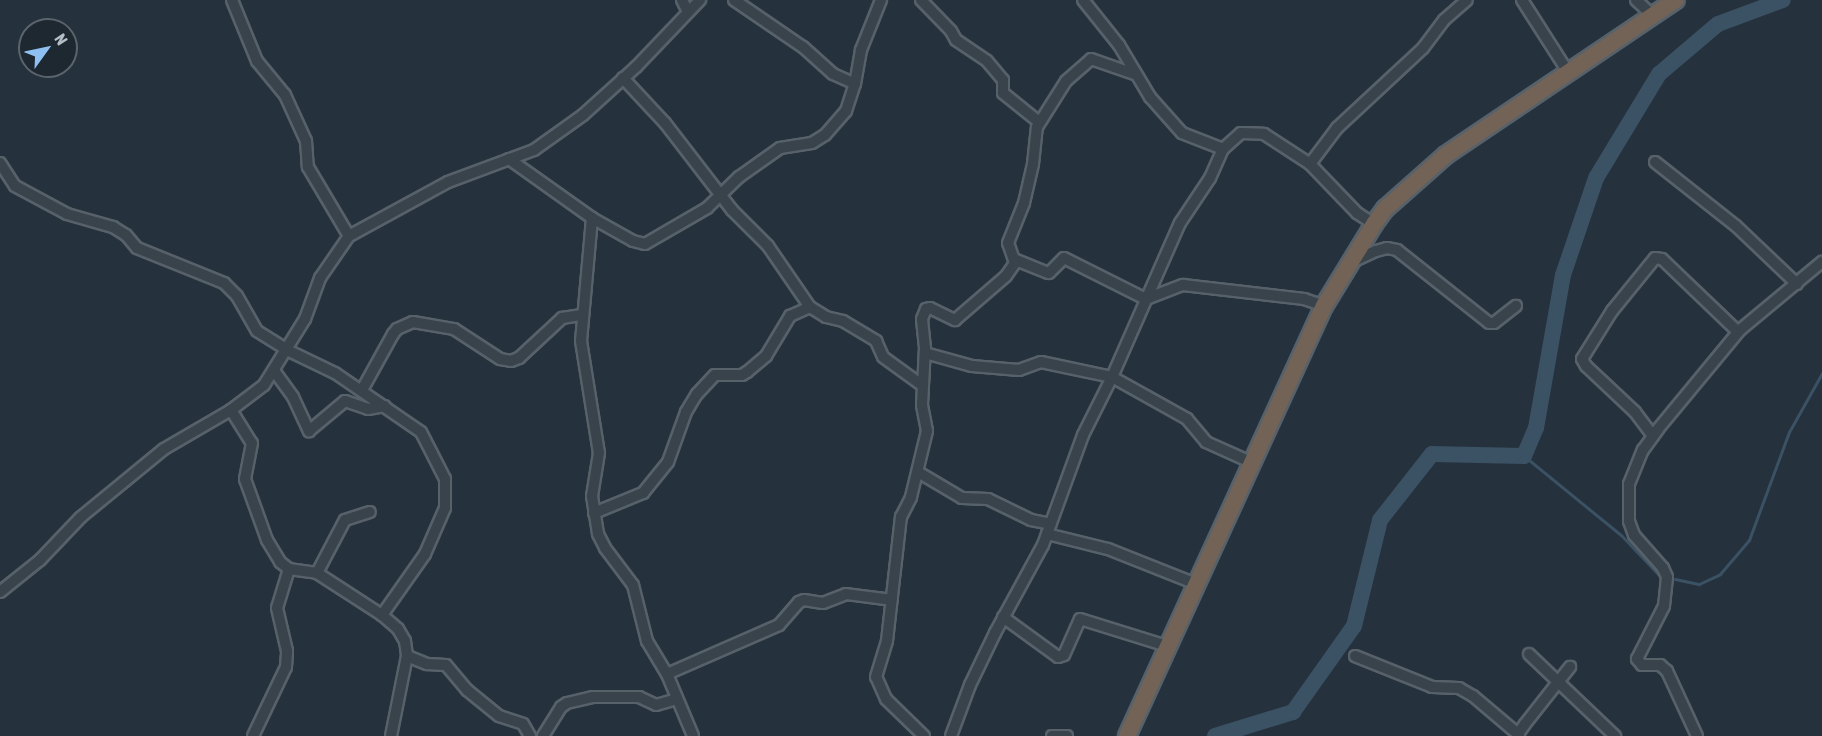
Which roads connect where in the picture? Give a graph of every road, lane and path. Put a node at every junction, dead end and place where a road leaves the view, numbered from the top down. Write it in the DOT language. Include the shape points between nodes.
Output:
graph roads {
  1 [pos="232,0"];
  2 [pos="682,0"];
  3 [pos="700,0"];
  4 [pos="734,0"];
  5 [pos="881,0"];
  6 [pos="921,0"];
  7 [pos="1083,0"];
  8 [pos="1467,0"];
  9 [pos="1522,0"];
  10 [pos="1636,0"];
  11 [pos="1676,0"];
  12 [pos="688,12"];
  13 [pos="1653,16"];
  14 [pos="1568,72"];
  15 [pos="1134,74"];
  16 [pos="623,78"];
  17 [pos="855,84"];
  18 [pos="1039,122"];
  19 [pos="1223,149"];
  20 [pos="509,159"];
  21 [pos="1655,162"];
  22 [pos="0,163"];
  23 [pos="1310,164"];
  24 [pos="721,195"];
  25 [pos="592,218"];
  26 [pos="1374,224"];
  27 [pos="349,236"];
  28 [pos="1016,260"];
  29 [pos="1822,262"];
  30 [pos="1349,263"];
  31 [pos="1797,284"];
  32 [pos="1146,299"];
  33 [pos="1324,306"];
  34 [pos="1516,306"];
  35 [pos="810,307"];
  36 [pos="582,315"];
  37 [pos="1738,332"];
  38 [pos="287,350"];
  39 [pos="925,352"];
  40 [pos="274,372"];
  41 [pos="1112,377"];
  42 [pos="923,386"];
  43 [pos="362,390"];
  44 [pos="385,406"];
  45 [pos="231,410"];
  46 [pos="1653,436"];
  47 [pos="1253,464"];
  48 [pos="918,471"];
  49 [pos="370,512"];
  50 [pos="594,513"];
  51 [pos="1049,529"];
  52 [pos="289,569"];
  53 [pos="317,573"];
  54 [pos="1196,584"];
  55 [pos="0,592"];
  56 [pos="892,600"];
  57 [pos="382,615"];
  58 [pos="1003,617"];
  59 [pos="1167,646"];
  60 [pos="1529,654"];
  61 [pos="407,656"];
  62 [pos="1355,656"];
  63 [pos="1570,667"];
  64 [pos="667,674"];
  65 [pos="1558,681"];
  66 [pos="677,699"];
  67 [pos="1519,735"];
  68 [pos="253,736"];
  69 [pos="391,736"];
  70 [pos="530,736"];
  71 [pos="543,736"];
  72 [pos="693,736"];
  73 [pos="924,736"];
  74 [pos="951,736"];
  75 [pos="1052,736"];
  76 [pos="1067,736"];
  77 [pos="1127,736"];
  78 [pos="1615,736"];
  79 [pos="1696,736"];
  1 -- 27 [label="street" via="257,61 285,94 306,141 308,167"];
  2 -- 12 [label="street"];
  3 -- 12 [label="street"];
  4 -- 17 [label="street" via="803,47 832,74"];
  5 -- 17 [label="street" via="861,50"];
  6 -- 18 [label="street" via="956,40 984,58 1001,77 1003,93"];
  7 -- 15 [label="street" via="1119,45"];
  8 -- 23 [label="street" via="1444,20 1423,48 1338,128"];
  9 -- 14 [label="street"];
  10 -- 13 [label="street"];
  11 -- 13 [label="highway"];
  12 -- 16 [label="street"];
  13 -- 14 [label="highway"];
  14 -- 26 [label="highway" via="1446,155"];
  15 -- 18 [label="street" via="1088,60 1062,86"];
  15 -- 19 [label="street" via="1182,133"];
  16 -- 20 [label="street" via="571,124 534,150"];
  16 -- 24 [label="street" via="665,123"];
  17 -- 24 [label="street" via="846,111 825,135 812,143 780,148"];
  18 -- 28 [label="street" via="1022,210 1008,243"];
  19 -- 23 [label="street" via="1241,133 1256,131 1277,140"];
  19 -- 32 [label="street" via="1210,178 1180,223"];
  20 -- 25 [label="street"];
  20 -- 27 [label="street" via="438,187"];
  21 -- 31 [label="street" via="1736,226"];
  22 -- 38 [label="street" via="15,186 67,214 113,227 137,248 224,283 237,296 255,329"];
  23 -- 26 [label="street" via="1357,213"];
  24 -- 25 [label="street" via="707,208 645,244"];
  24 -- 35 [label="street" via="768,246"];
  25 -- 36 [label="street"];
  26 -- 30 [label="highway"];
  27 -- 38 [label="street" via="320,278 307,316"];
  28 -- 32 [label="street" via="1049,273 1064,258"];
  28 -- 39 [label="street" via="1006,276 955,320 926,309 922,323"];
  29 -- 31 [label="street"];
  30 -- 33 [label="highway"];
  30 -- 34 [label="street" via="1376,250 1397,250 1484,322 1494,323"];
  31 -- 37 [label="street"];
  32 -- 33 [label="street" via="1183,285 1304,299"];
  32 -- 41 [label="street"];
  33 -- 47 [label="highway"];
  35 -- 42 [label="street" via="876,341 883,357"];
  35 -- 50 [label="street" via="790,315 766,356 747,372 714,375 697,394 684,418 668,462 643,493"];
  36 -- 43 [label="street" via="562,318 511,361 500,359 454,329 413,322 393,334"];
  36 -- 50 [label="street" via="584,361 599,453 592,496"];
  37 -- 46 [label="street"];
  37 -- 46 [label="street" via="1662,259 1655,258 1612,311 1582,359 1635,412"];
  38 -- 40 [label="street"];
  38 -- 43 [label="street"];
  39 -- 41 [label="street" via="972,366 1019,370 1041,362"];
  39 -- 42 [label="street"];
  40 -- 44 [label="street" via="293,397 309,431 345,401 368,410"];
  40 -- 45 [label="street"];
  41 -- 47 [label="street" via="1187,419 1206,442"];
  41 -- 51 [label="street" via="1083,435"];
  42 -- 48 [label="street" via="927,431"];
  43 -- 44 [label="street"];
  44 -- 57 [label="street" via="425,438 445,479 445,504 425,554"];
  45 -- 52 [label="street" via="252,443 245,479 248,491 270,546"];
  45 -- 55 [label="street" via="164,449 81,517 40,560"];
  46 -- 79 [label="street" via="1629,483 1629,521 1641,546 1663,568 1667,589 1664,606 1637,660 1642,665 1660,665 1667,671"];
  47 -- 54 [label="highway"];
  48 -- 51 [label="street" via="962,498 988,499"];
  48 -- 56 [label="street" via="901,517"];
  49 -- 53 [label="street" via="345,520"];
  50 -- 64 [label="street" via="601,541 636,590 647,640"];
  51 -- 54 [label="street"];
  51 -- 58 [label="street"];
  52 -- 53 [label="street"];
  52 -- 68 [label="street" via="277,608 287,651 286,667"];
  53 -- 57 [label="street"];
  54 -- 59 [label="highway"];
  56 -- 64 [label="street" via="846,594 823,603 804,600 779,625"];
  56 -- 73 [label="street" via="887,641 876,680 886,699"];
  57 -- 61 [label="street" via="405,641"];
  58 -- 59 [label="street" via="1058,657 1064,655 1080,619"];
  58 -- 74 [label="street" via="970,685"];
  59 -- 77 [label="highway"];
  60 -- 65 [label="street"];
  61 -- 69 [label="street"];
  61 -- 70 [label="street" via="446,664 467,690 499,716 523,724"];
  62 -- 67 [label="street" via="1432,687 1459,688"];
  63 -- 65 [label="street"];
  64 -- 66 [label="street"];
  65 -- 67 [label="street"];
  65 -- 78 [label="street"];
  66 -- 71 [label="street" via="656,705 639,697 593,697 567,703"];
  66 -- 72 [label="street"];
  75 -- 76 [label="street"];
}
